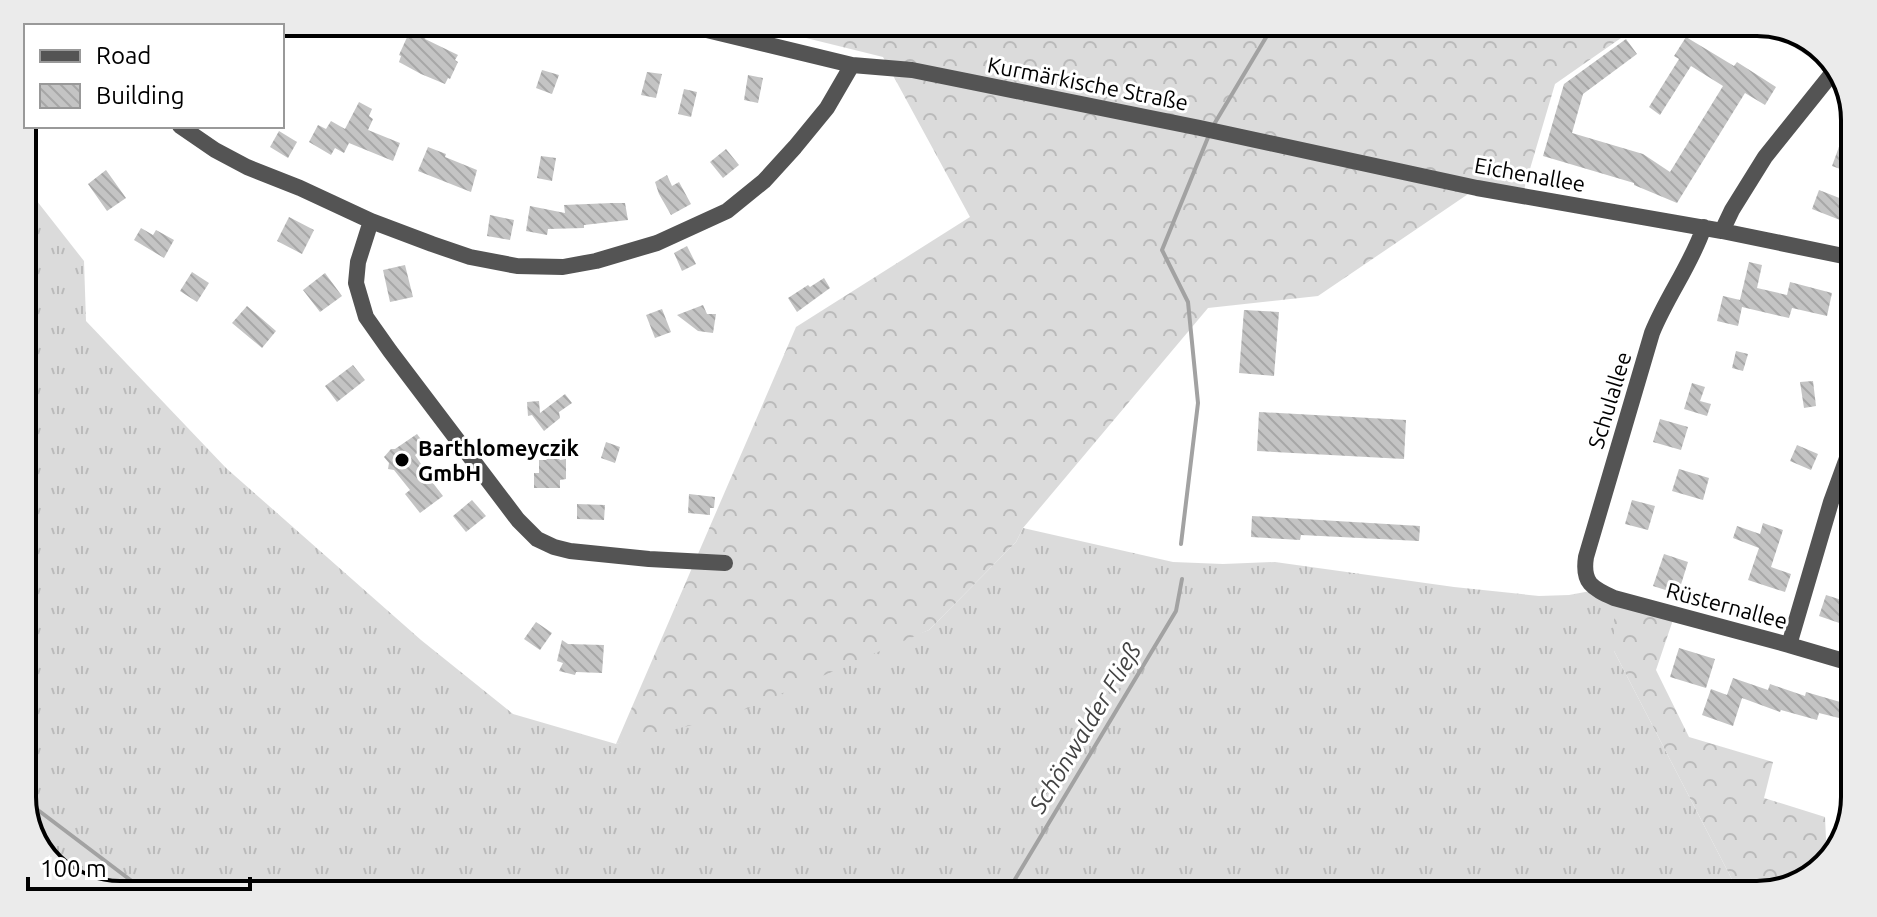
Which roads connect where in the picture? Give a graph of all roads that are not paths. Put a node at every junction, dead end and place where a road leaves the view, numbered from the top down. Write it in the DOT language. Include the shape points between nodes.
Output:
graph roads {
  1 [pos="732,36"];
  2 [pos="852,65"];
  3 [pos="1829,77"];
  4 [pos="183,128"];
  5 [pos="1207,130"];
  6 [pos="371,221"];
  7 [pos="1704,227"];
  8 [pos="1722,231"];
  9 [pos="1841,256"];
  10 [pos="1841,475"];
  11 [pos="725,563"];
  12 [pos="1596,590"];
  13 [pos="1789,645"];
  14 [pos="1841,660"];
  1 -- 2 [label="street, Kurmärkische Straße"];
  2 -- 5 [label="street, Kurmärkische Straße" via="912,70"];
  2 -- 6 [label="street" via="827,108 764,181 727,211 657,243 563,267 517,266 470,257"];
  3 -- 8 [label="street" via="1765,157"];
  4 -- 6 [label="street" via="247,167"];
  5 -- 7 [label="street, Eichenallee" via="1477,188"];
  6 -- 11 [label="street" via="356,283 366,317 537,539 570,551"];
  7 -- 8 [label="street, Eichenallee"];
  7 -- 12 [label="street, Schulallee" via="1652,333 1586,557 1584,571"];
  8 -- 9 [label="street, Eichenallee"];
  10 -- 13 [label="street"];
  12 -- 13 [label="street, Rüsternallee"];
  13 -- 14 [label="street, Rüsternallee"];
}
